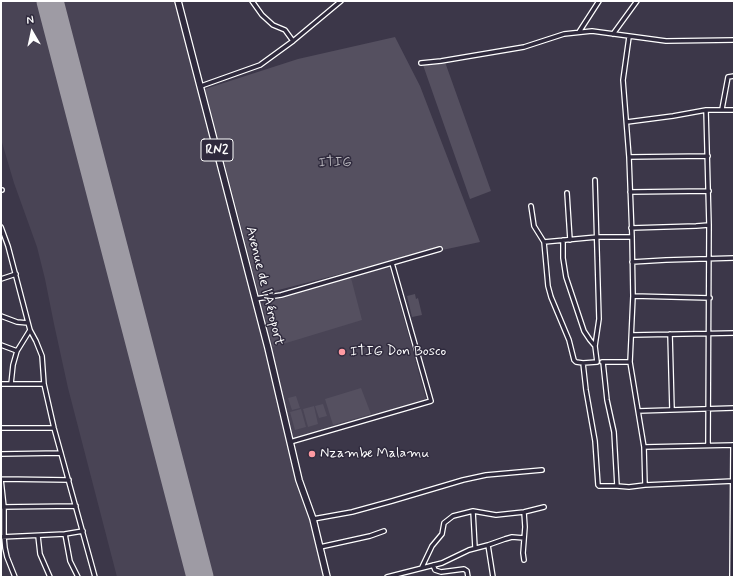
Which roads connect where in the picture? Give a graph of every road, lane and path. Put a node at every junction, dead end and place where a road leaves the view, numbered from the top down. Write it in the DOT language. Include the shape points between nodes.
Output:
graph roads {
  1 [pos="178,1"];
  2 [pos="252,1"];
  3 [pos="341,1"];
  4 [pos="599,1"];
  5 [pos="637,1"];
  6 [pos="579,32"];
  7 [pos="613,34"];
  8 [pos="629,37"];
  9 [pos="293,40"];
  10 [pos="734,40"];
  11 [pos="421,63"];
  12 [pos="734,76"];
  13 [pos="201,86"];
  14 [pos="722,109"];
  15 [pos="706,110"];
  16 [pos="734,110"];
  17 [pos="627,122"];
  18 [pos="708,156"];
  19 [pos="629,157"];
  20 [pos="595,180"];
  21 [pos="709,191"];
  22 [pos="630,192"];
  23 [pos="567,193"];
  24 [pos="531,206"];
  25 [pos="710,224"];
  26 [pos="631,228"];
  27 [pos="1,229"];
  28 [pos="597,237"];
  29 [pos="632,238"];
  30 [pos="563,240"];
  31 [pos="570,240"];
  32 [pos="544,242"];
  33 [pos="440,249"];
  34 [pos="709,258"];
  35 [pos="734,258"];
  36 [pos="632,262"];
  37 [pos="392,263"];
  38 [pos="16,274"];
  39 [pos="1,278"];
  40 [pos="633,296"];
  41 [pos="710,298"];
  42 [pos="255,300"];
  43 [pos="1,316"];
  44 [pos="28,323"];
  45 [pos="30,330"];
  46 [pos="709,333"];
  47 [pos="734,333"];
  48 [pos="670,334"];
  49 [pos="632,335"];
  50 [pos="1,345"];
  51 [pos="595,346"];
  52 [pos="17,351"];
  53 [pos="597,362"];
  54 [pos="603,362"];
  55 [pos="630,362"];
  56 [pos="583,363"];
  57 [pos="1,384"];
  58 [pos="12,384"];
  59 [pos="44,384"];
  60 [pos="709,408"];
  61 [pos="734,408"];
  62 [pos="672,410"];
  63 [pos="638,411"];
  64 [pos="1,428"];
  65 [pos="54,428"];
  66 [pos="290,442"];
  67 [pos="708,445"];
  68 [pos="734,445"];
  69 [pos="644,447"];
  70 [pos="61,453"];
  71 [pos="1,454"];
  72 [pos="542,470"];
  73 [pos="1,479"];
  74 [pos="69,480"];
  75 [pos="734,480"];
  76 [pos="645,484"];
  77 [pos="617,486"];
  78 [pos="76,506"];
  79 [pos="2,507"];
  80 [pos="544,507"];
  81 [pos="472,511"];
  82 [pos="524,512"];
  83 [pos="313,519"];
  84 [pos="83,531"];
  85 [pos="384,531"];
  86 [pos="66,534"];
  87 [pos="38,536"];
  88 [pos="2,537"];
  89 [pos="524,538"];
  90 [pos="488,545"];
  91 [pos="320,547"];
  92 [pos="475,548"];
  93 [pos="524,560"];
  94 [pos="433,565"];
  95 [pos="422,567"];
  96 [pos="397,575"];
  97 [pos="15,577"];
  98 [pos="50,577"];
  99 [pos="78,577"];
  100 [pos="95,577"];
  101 [pos="328,577"];
  102 [pos="387,577"];
  103 [pos="468,577"];
  104 [pos="493,577"];
  105 [pos="732,577"];
  1 -- 13 [label="highway, Avenue de l'Aéroport / RN2"];
  2 -- 9 [label="street" via="262,15 273,25 285,30"];
  3 -- 9 [label="street"];
  4 -- 6 [label="street"];
  5 -- 7 [label="street"];
  6 -- 7 [label="street" via="598,31"];
  6 -- 11 [label="street" via="524,47"];
  7 -- 8 [label="street"];
  8 -- 10 [label="street" via="666,41"];
  8 -- 17 [label="street" via="623,80"];
  9 -- 13 [label="street" via="256,67"];
  12 -- 14 [label="street" via="728,77"];
  13 -- 42 [label="highway, Avenue de l'Aéroport / RN2"];
  14 -- 15 [label="street"];
  14 -- 16 [label="street"];
  15 -- 17 [label="street"];
  15 -- 18 [label="street"];
  17 -- 19 [label="street"];
  18 -- 19 [label="street"];
  18 -- 21 [label="street"];
  19 -- 22 [label="street"];
  20 -- 28 [label="street"];
  21 -- 22 [label="street"];
  21 -- 25 [label="street"];
  22 -- 26 [label="street"];
  23 -- 31 [label="street"];
  24 -- 32 [label="street" via="534,226"];
  25 -- 26 [label="street"];
  25 -- 34 [label="street"];
  26 -- 29 [label="street"];
  27 -- 38 [label="street"];
  28 -- 29 [label="street"];
  28 -- 31 [label="street"];
  28 -- 51 [label="street" via="599,319"];
  29 -- 36 [label="street"];
  30 -- 31 [label="street"];
  30 -- 32 [label="street"];
  30 -- 51 [label="street" via="566,277 584,331"];
  32 -- 56 [label="street" via="551,297 569,340 574,360"];
  33 -- 37 [label="street"];
  34 -- 35 [label="street"];
  34 -- 36 [label="street"];
  34 -- 41 [label="street"];
  36 -- 40 [label="street"];
  37 -- 42 [label="street"];
  37 -- 66 [label="street" via="431,401"];
  38 -- 39 [label="street"];
  38 -- 44 [label="street"];
  40 -- 41 [label="street"];
  40 -- 49 [label="street"];
  41 -- 46 [label="street"];
  42 -- 66 [label="highway, Avenue de l'Aéroport / RN2"];
  43 -- 44 [label="street"];
  44 -- 45 [label="street"];
  45 -- 52 [label="street"];
  45 -- 59 [label="street" via="42,356"];
  46 -- 47 [label="street"];
  46 -- 48 [label="street"];
  46 -- 60 [label="street"];
  48 -- 49 [label="street"];
  48 -- 62 [label="street"];
  49 -- 55 [label="street"];
  50 -- 52 [label="street"];
  51 -- 53 [label="street"];
  52 -- 58 [label="street"];
  53 -- 54 [label="street"];
  53 -- 56 [label="street"];
  54 -- 55 [label="street"];
  54 -- 77 [label="street" via="614,432"];
  55 -- 63 [label="street"];
  56 -- 77 [label="street" via="595,441 598,485"];
  57 -- 58 [label="street"];
  58 -- 59 [label="street"];
  59 -- 65 [label="street"];
  60 -- 61 [label="street"];
  60 -- 62 [label="street"];
  60 -- 67 [label="street"];
  62 -- 63 [label="street"];
  63 -- 69 [label="street"];
  64 -- 65 [label="street"];
  65 -- 70 [label="street"];
  66 -- 83 [label="highway, Avenue de l'Aéroport / RN2" via="299,480"];
  67 -- 68 [label="street"];
  67 -- 69 [label="street"];
  68 -- 75 [label="street"];
  69 -- 76 [label="street"];
  70 -- 71 [label="street"];
  70 -- 74 [label="street"];
  72 -- 83 [label="street" via="486,475 352,512"];
  73 -- 74 [label="street"];
  73 -- 79 [label="street"];
  74 -- 78 [label="street"];
  75 -- 76 [label="street"];
  75 -- 105 [label="street"];
  76 -- 77 [label="street"];
  78 -- 79 [label="street"];
  78 -- 84 [label="street"];
  79 -- 88 [label="street"];
  80 -- 82 [label="street"];
  81 -- 82 [label="street" via="494,516"];
  81 -- 92 [label="street"];
  81 -- 95 [label="street" via="447,520 442,534 432,546"];
  82 -- 89 [label="street"];
  83 -- 91 [label="highway, Avenue de l'Aéroport / RN2"];
  84 -- 86 [label="street"];
  84 -- 100 [label="street"];
  85 -- 91 [label="street"];
  86 -- 87 [label="street"];
  86 -- 99 [label="street" via="70,561"];
  87 -- 88 [label="street"];
  87 -- 98 [label="street" via="40,554"];
  88 -- 97 [label="street"];
  89 -- 90 [label="street" via="512,537"];
  89 -- 93 [label="street"];
  90 -- 92 [label="street"];
  90 -- 104 [label="street"];
  91 -- 101 [label="highway, Avenue de l'Aéroport / RN2"];
  92 -- 94 [label="street"];
  94 -- 95 [label="street"];
  94 -- 103 [label="street" via="435,570 441,572 464,569"];
  95 -- 96 [label="street"];
  96 -- 102 [label="street"];
}
